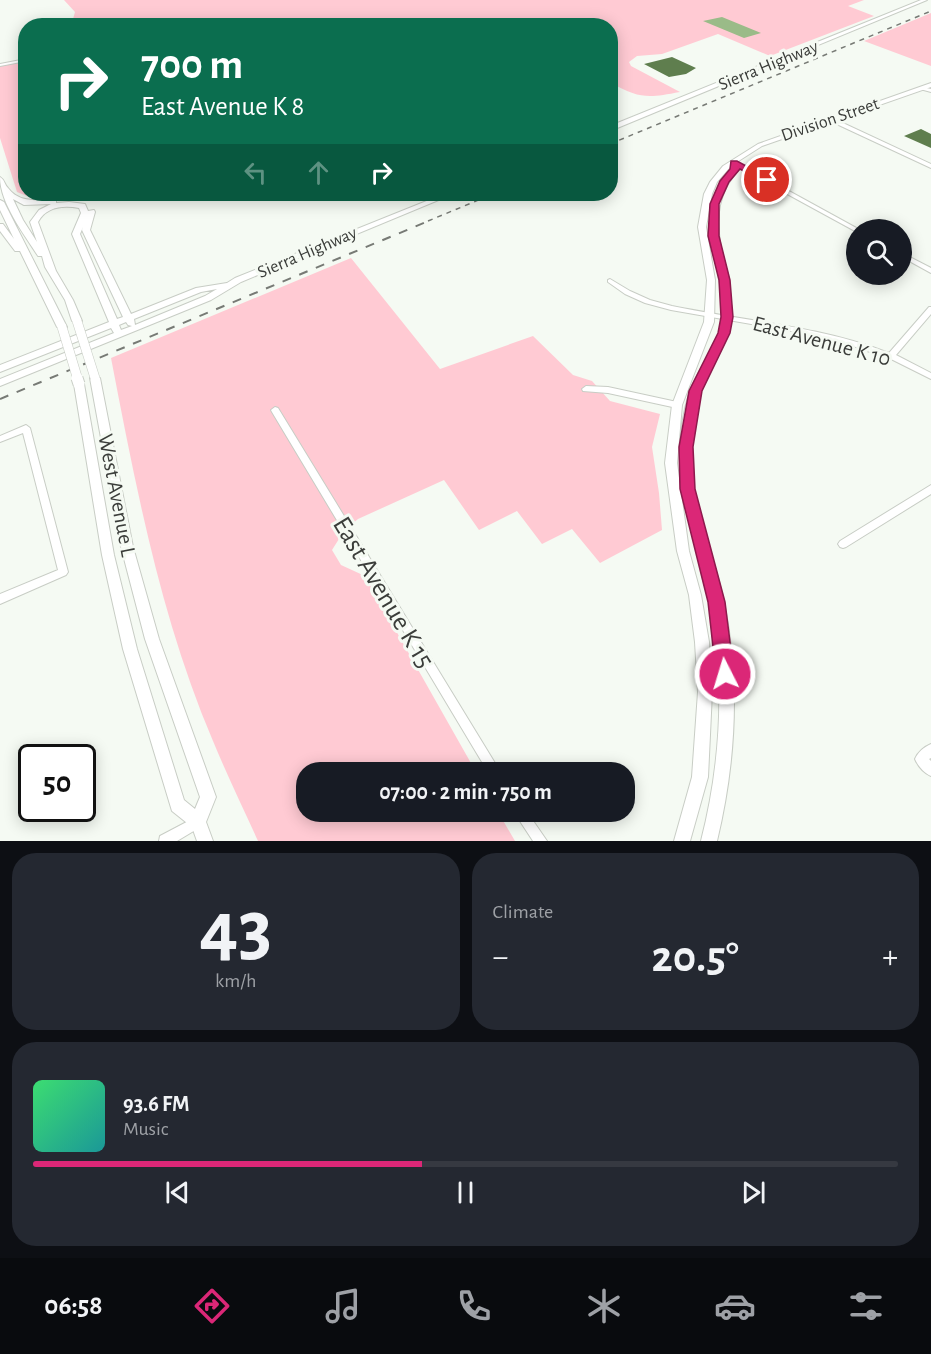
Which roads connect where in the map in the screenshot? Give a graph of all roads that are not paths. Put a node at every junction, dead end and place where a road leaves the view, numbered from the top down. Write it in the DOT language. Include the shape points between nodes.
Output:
graph roads {
  1 [pos="925,0"];
  2 [pos="18,61"];
  3 [pos="0,64"];
  4 [pos="931,85"];
  5 [pos="922,88"];
  6 [pos="931,91"];
  7 [pos="830,119"];
  8 [pos="618,126"];
  9 [pos="734,163"];
  10 [pos="931,166"];
  11 [pos="0,179"];
  12 [pos="6,191"];
  13 [pos="18,200"];
  14 [pos="22,201"];
  15 [pos="60,201"];
  16 [pos="75,201"];
  17 [pos="432,201"];
  18 [pos="0,202"];
  19 [pos="846,225"];
  20 [pos="0,226"];
  21 [pos="912,261"];
  22 [pos="52,271"];
  23 [pos="931,271"];
  24 [pos="610,281"];
  25 [pos="231,283"];
  26 [pos="42,284"];
  27 [pos="931,309"];
  28 [pos="710,314"];
  29 [pos="727,317"];
  30 [pos="128,319"];
  31 [pos="114,324"];
  32 [pos="135,328"];
  33 [pos="119,335"];
  34 [pos="891,356"];
  35 [pos="0,369"];
  36 [pos="931,376"];
  37 [pos="0,383"];
  38 [pos="586,390"];
  39 [pos="677,405"];
  40 [pos="275,410"];
  41 [pos="0,439"];
  42 [pos="931,489"];
  43 [pos="843,544"];
  44 [pos="0,599"];
  45 [pos="926,754"];
  46 [pos="488,762"];
  47 [pos="931,770"];
  48 [pos="198,822"];
  49 [pos="527,822"];
  50 [pos="165,841"];
  51 [pos="205,841"];
  52 [pos="541,841"];
  53 [pos="682,841"];
  54 [pos="709,841"];
  1 -- 8 [label="main road, Sierra Highway"];
  2 -- 3 [label="street"];
  4 -- 5 [label="main road, Division Street"];
  5 -- 6 [label="street"];
  5 -- 7 [label="main road, Division Street"];
  7 -- 9 [label="main road, Division Street" via="760,145"];
  7 -- 10 [label="street"];
  9 -- 19 [label="street"];
  9 -- 28 [label="main road, Division Street" via="725,167 714,182 704,209 702,227 711,280"];
  9 -- 29 [label="main road" via="735,170 718,193 713,218 725,280"];
  11 -- 12 [label="main road, West Avenue L"];
  12 -- 13 [label="main road"];
  12 -- 22 [label="main road, West Avenue L" via="19,220"];
  14 -- 15 [label="main road"];
  16 -- 30 [label="main road" via="89,204 92,210 86,230"];
  17 -- 25 [label="main road, Sierra Highway"];
  18 -- 26 [label="main road, West Avenue L"];
  20 -- 26 [label="main road"];
  21 -- 23 [label="street"];
  22 -- 31 [label="main road" via="35,218 62,204 82,206 85,213 76,234"];
  22 -- 48 [label="main road, West Avenue L, bridge" via="77,321 95,378 127,547 152,639 208,796"];
  24 -- 28 [label="street, East Avenue K 10" via="647,302"];
  25 -- 30 [label="main road, Sierra Highway" via="199,290"];
  25 -- 32 [label="main road, Sierra Highway" via="208,298"];
  26 -- 48 [label="main road, West Avenue L, bridge" via="62,327 79,384 108,555 130,649 178,805"];
  27 -- 34 [label="street"];
  28 -- 29 [label="street, East Avenue K 10"];
  28 -- 39 [label="main road, Division Street"];
  29 -- 34 [label="street, East Avenue K 10" via="790,328"];
  29 -- 54 [label="main road" via="724,333 696,391 686,447 688,489 717,602 724,655 725,737"];
  30 -- 31 [label="main road, Sierra Highway"];
  30 -- 32 [label="main road"];
  31 -- 33 [label="main road"];
  31 -- 35 [label="main road"];
  32 -- 33 [label="main road, Sierra Highway"];
  33 -- 37 [label="main road"];
  34 -- 36 [label="street, East Avenue K 10"];
  38 -- 39 [label="street" via="608,390"];
  39 -- 53 [label="main road, Division Street" via="671,463 683,551 702,642 705,692 699,777"];
  40 -- 46 [label="street, East Avenue K 15"];
  41 -- 44 [label="street" via="26,428 63,572"];
  42 -- 43 [label="street"];
  45 -- 47 [label="street"];
  48 -- 50 [label="street"];
  48 -- 51 [label="main road, West Avenue L"];
  49 -- 52 [label="street"];
}
